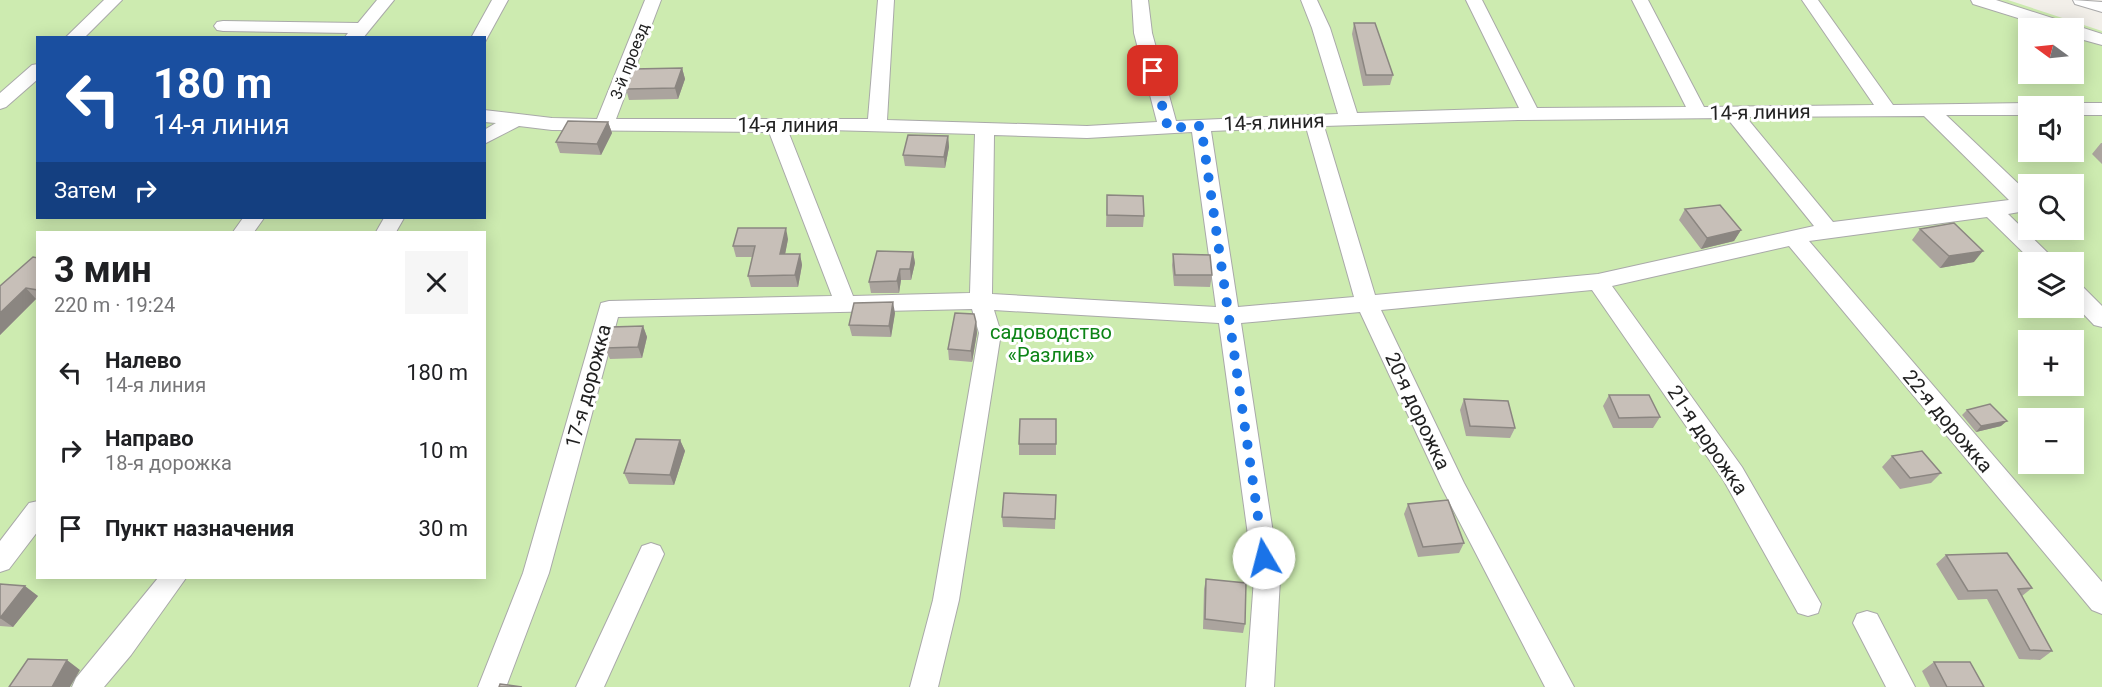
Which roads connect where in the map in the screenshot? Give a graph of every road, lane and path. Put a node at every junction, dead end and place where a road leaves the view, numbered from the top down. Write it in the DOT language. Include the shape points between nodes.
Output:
graph roads {
  1 [pos="114,0"];
  2 [pos="386,0"];
  3 [pos="500,0"];
  4 [pos="653,0"];
  5 [pos="886,0"];
  6 [pos="1140,0"];
  7 [pos="1309,0"];
  8 [pos="1474,0"];
  9 [pos="1640,0"];
  10 [pos="1810,0"];
  11 [pos="1979,0"];
  12 [pos="2081,0"];
  13 [pos="2102,7"];
  14 [pos="2035,18"];
  15 [pos="223,26"];
  16 [pos="358,33"];
  17 [pos="2084,34"];
  18 [pos="75,36"];
  19 [pos="480,36"];
  20 [pos="2102,40"];
  21 [pos="36,71"];
  22 [pos="0,103"];
  23 [pos="2102,108"];
  24 [pos="2018,109"];
  25 [pos="2084,109"];
  26 [pos="1887,110"];
  27 [pos="1929,110"];
  28 [pos="1698,112"];
  29 [pos="1732,112"];
  30 [pos="1531,114"];
  31 [pos="486,116"];
  32 [pos="1349,119"];
  33 [pos="1313,120"];
  34 [pos="514,121"];
  35 [pos="605,122"];
  36 [pos="877,125"];
  37 [pos="776,126"];
  38 [pos="1201,126"];
  39 [pos="1168,128"];
  40 [pos="985,130"];
  41 [pos="486,137"];
  42 [pos="1992,210"];
  43 [pos="253,219"];
  44 [pos="1828,230"];
  45 [pos="244,231"];
  46 [pos="1794,238"];
  47 [pos="2035,252"];
  48 [pos="1598,282"];
  49 [pos="981,301"];
  50 [pos="2084,301"];
  51 [pos="1367,304"];
  52 [pos="846,305"];
  53 [pos="1228,316"];
  54 [pos="2102,319"];
  55 [pos="36,514"];
  56 [pos="651,554"];
  57 [pos="0,561"];
  58 [pos="172,579"];
  59 [pos="2102,602"];
  60 [pos="1808,604"];
  61 [pos="1867,623"];
  62 [pos="86,687"];
  63 [pos="492,687"];
  64 [pos="590,687"];
  65 [pos="924,687"];
  66 [pos="1260,687"];
  67 [pos="1560,687"];
  68 [pos="1901,687"];
  1 -- 18 [label="street"];
  2 -- 16 [label="street"];
  3 -- 19 [label="street"];
  4 -- 35 [label="street, 3-й проезд"];
  5 -- 36 [label="street"];
  6 -- 39 [label="street" via="1143,33"];
  7 -- 32 [label="street" via="1322,28"];
  8 -- 30 [label="street"];
  9 -- 28 [label="street"];
  10 -- 26 [label="street"];
  11 -- 14 [label="street"];
  12 -- 13 [label="street"];
  15 -- 16 [label="street"];
  17 -- 20 [label="street"];
  21 -- 22 [label="street"];
  23 -- 25 [label="street"];
  24 -- 27 [label="street, 14-я линия"];
  26 -- 27 [label="street, 14-я линия"];
  26 -- 29 [label="street, 14-я линия"];
  27 -- 42 [label="street, 17-я дорожка" via="2020,197 2018,206"];
  28 -- 29 [label="street, 14-я линия"];
  28 -- 30 [label="street, 14-я линия"];
  29 -- 44 [label="street"];
  30 -- 32 [label="street, 14-я линия"];
  31 -- 34 [label="street, 14-я линия"];
  32 -- 33 [label="street, 14-я линия"];
  33 -- 38 [label="street, 14-я линия"];
  33 -- 51 [label="street, 20-я дорожка"];
  34 -- 35 [label="street, 14-я линия"];
  34 -- 41 [label="street"];
  35 -- 37 [label="street, 14-я линия"];
  36 -- 37 [label="street, 14-я линия"];
  36 -- 40 [label="street, 14-я линия"];
  37 -- 52 [label="street"];
  38 -- 39 [label="street, 14-я линия"];
  38 -- 53 [label="street"];
  39 -- 40 [label="street, 14-я линия" via="1087,132"];
  40 -- 49 [label="street"];
  42 -- 44 [label="street, 17-я дорожка"];
  42 -- 47 [label="street"];
  43 -- 45 [label="street"];
  44 -- 46 [label="street, 17-я дорожка"];
  46 -- 48 [label="street, 17-я дорожка"];
  46 -- 59 [label="street, 22-я дорожка"];
  48 -- 51 [label="street, 17-я дорожка"];
  48 -- 60 [label="street, 21-я дорожка" via="1733,474"];
  49 -- 52 [label="street, 17-я дорожка"];
  49 -- 53 [label="street, 17-я дорожка"];
  49 -- 65 [label="street" via="990,333 946,600"];
  50 -- 54 [label="street"];
  51 -- 53 [label="street, 17-я дорожка"];
  51 -- 67 [label="street, 20-я дорожка" via="1454,488"];
  52 -- 63 [label="street, 17-я дорожка" via="609,309 536,573"];
  53 -- 66 [label="street" via="1267,579"];
  55 -- 57 [label="street"];
  56 -- 64 [label="street"];
  58 -- 62 [label="street"];
  61 -- 68 [label="street"];
}
